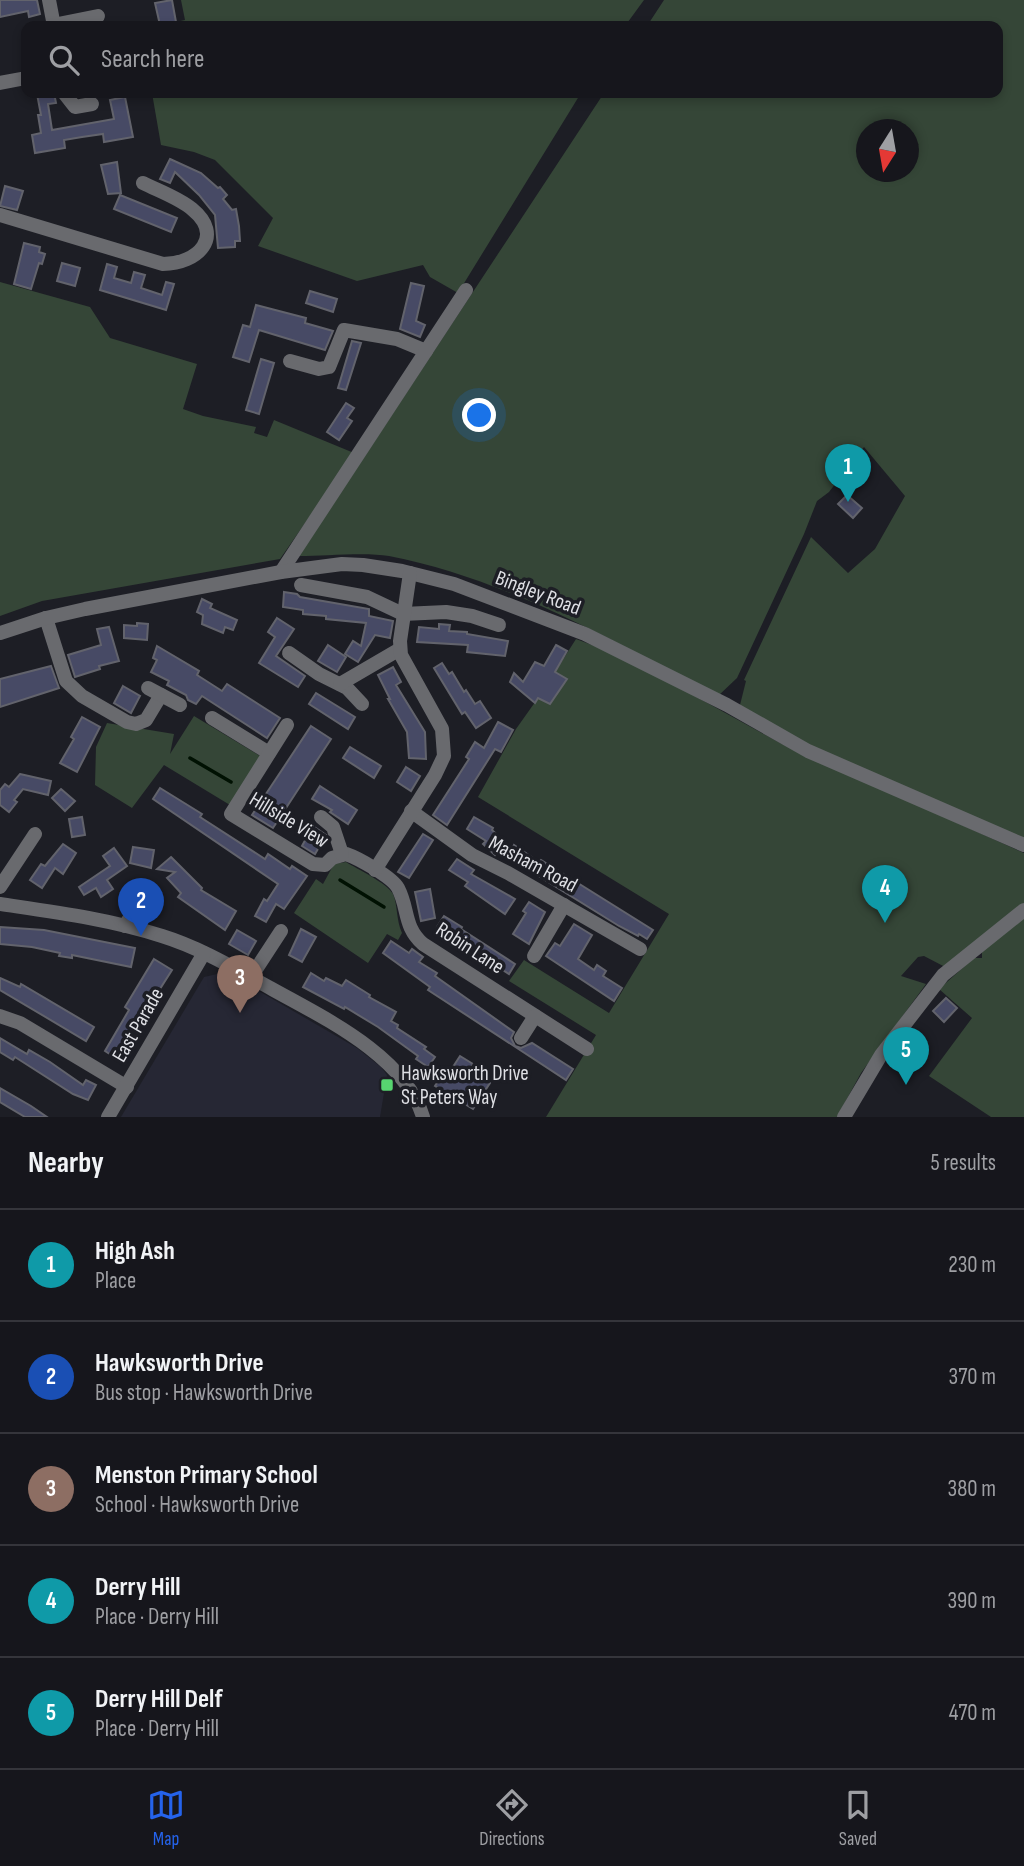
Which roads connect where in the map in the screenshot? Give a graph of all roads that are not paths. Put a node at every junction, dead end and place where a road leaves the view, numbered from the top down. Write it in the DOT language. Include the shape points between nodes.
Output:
graph roads {
  1 [pos="49,0"];
  2 [pos="98,16"];
  3 [pos="52,21"];
  4 [pos="73,21"];
  5 [pos="21,79"];
  6 [pos="0,83"];
  7 [pos="68,98"];
  8 [pos="92,104"];
  9 [pos="143,183"];
  10 [pos="0,215"];
  11 [pos="466,290"];
  12 [pos="426,351"];
  13 [pos="290,362"];
  14 [pos="281,572"];
  15 [pos="410,573"];
  16 [pos="301,585"];
  17 [pos="403,614"];
  18 [pos="46,618"];
  19 [pos="499,625"];
  20 [pos="0,633"];
  21 [pos="400,649"];
  22 [pos="289,653"];
  23 [pos="340,684"];
  24 [pos="362,704"];
  25 [pos="180,705"];
  26 [pos="212,718"];
  27 [pos="287,725"];
  28 [pos="269,753"];
  29 [pos="411,811"];
  30 [pos="321,817"];
  31 [pos="35,834"];
  32 [pos="1024,845"];
  33 [pos="342,854"];
  34 [pos="375,870"];
  35 [pos="0,887"];
  36 [pos="145,891"];
  37 [pos="0,904"];
  38 [pos="565,905"];
  39 [pos="1024,910"];
  40 [pos="125,926"];
  41 [pos="281,931"];
  42 [pos="640,949"];
  43 [pos="204,953"];
  44 [pos="534,956"];
  45 [pos="251,977"];
  46 [pos="0,1016"];
  47 [pos="535,1016"];
  48 [pos="522,1038"];
  49 [pos="587,1049"];
  50 [pos="127,1087"];
  51 [pos="108,1117"];
  52 [pos="423,1117"];
  53 [pos="844,1117"];
  1 -- 3 [label="street"];
  2 -- 4 [label="street"];
  5 -- 6 [label="street"];
  7 -- 8 [label="street" via="75,107"];
  9 -- 10 [label="street" via="191,208 202,219 205,242 199,254 178,264 163,264"];
  11 -- 12 [label="street"];
  12 -- 13 [label="street" via="397,339 344,330 329,367"];
  12 -- 14 [label="street"];
  14 -- 15 [label="street, Bingley Road" via="342,564"];
  14 -- 18 [label="street, Bingley Road"];
  15 -- 17 [label="street"];
  15 -- 32 [label="street, Bingley Road" via="454,584 585,634 808,751"];
  16 -- 17 [label="street" via="367,597"];
  17 -- 19 [label="street" via="446,612"];
  17 -- 21 [label="street"];
  18 -- 20 [label="street, Bingley Road"];
  18 -- 25 [label="street" via="66,681 82,696 136,724 146,720 155,692"];
  21 -- 23 [label="street"];
  21 -- 29 [label="street" via="439,721 445,747 441,764"];
  22 -- 23 [label="street"];
  23 -- 24 [label="street"];
  26 -- 28 [label="street"];
  27 -- 28 [label="street, Hillside View"];
  28 -- 33 [label="street, Hillside View" via="231,814 313,864 325,865"];
  29 -- 34 [label="street"];
  29 -- 38 [label="street, Masham Road" via="472,855"];
  30 -- 33 [label="street" via="333,827"];
  31 -- 35 [label="street"];
  33 -- 34 [label="street, Hillside View"];
  34 -- 47 [label="street, Robin Lane" via="398,888 416,938"];
  36 -- 40 [label="street"];
  37 -- 40 [label="street"];
  38 -- 42 [label="street, Masham Road"];
  38 -- 44 [label="street"];
  39 -- 53 [label="street" via="943,975 881,1055"];
  40 -- 43 [label="street"];
  41 -- 45 [label="street"];
  43 -- 45 [label="street"];
  43 -- 50 [label="street, East Parade"];
  45 -- 52 [label="street" via="353,1034 382,1058 418,1100"];
  46 -- 50 [label="street" via="20,1023"];
  47 -- 48 [label="street"];
  47 -- 49 [label="street, Robin Lane"];
  50 -- 51 [label="street, East Parade"];
}
